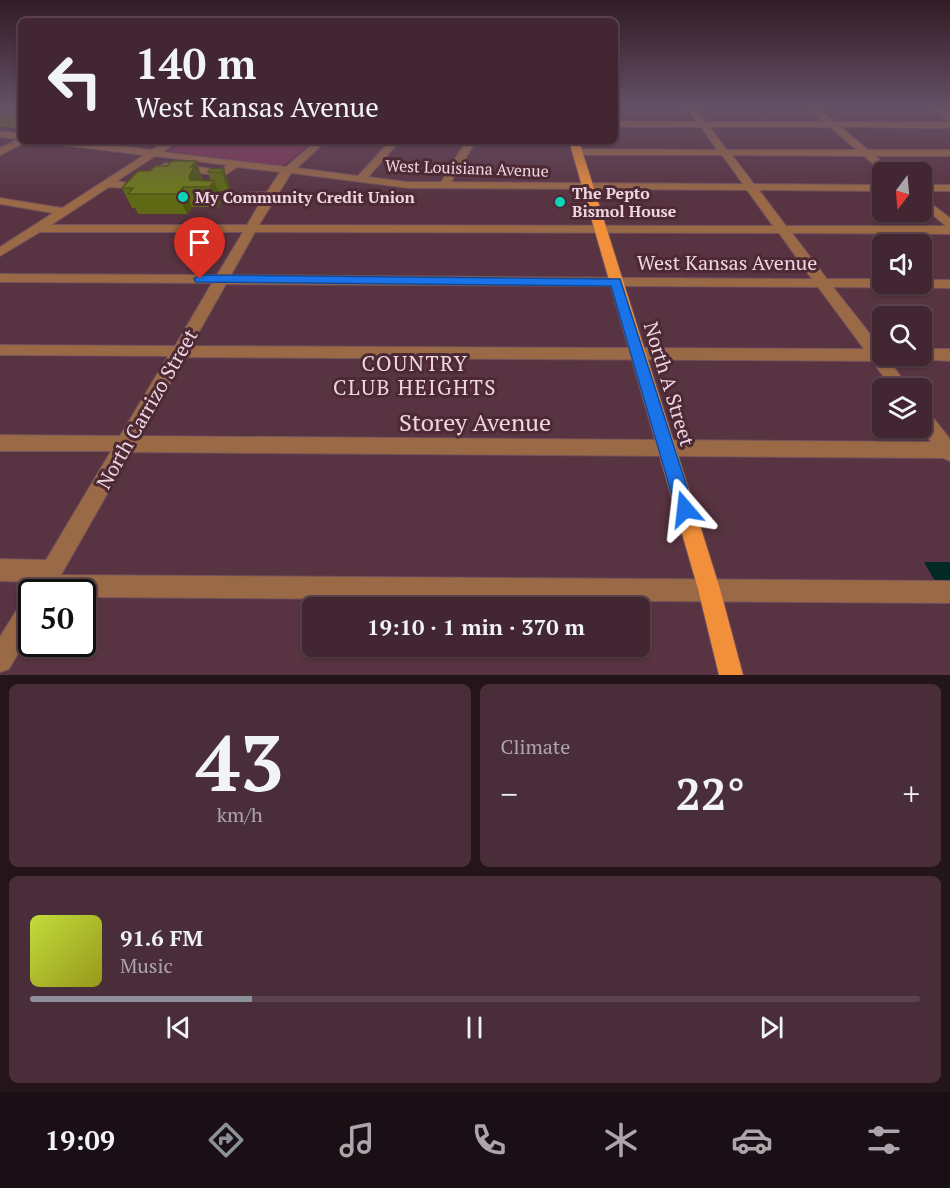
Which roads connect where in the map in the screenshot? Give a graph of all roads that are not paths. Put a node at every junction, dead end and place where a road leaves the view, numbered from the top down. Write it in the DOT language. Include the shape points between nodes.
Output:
graph roads {
  1 [pos="712,136"];
  2 [pos="846,136"];
  3 [pos="18,142"];
  4 [pos="94,144"];
  5 [pos="142,144"];
  6 [pos="168,144"];
  7 [pos="318,144"];
  8 [pos="392,144"];
  9 [pos="469,144"];
  10 [pos="576,146"];
  11 [pos="1,147"];
  12 [pos="131,151"];
  13 [pos="724,152"];
  14 [pos="154,153"];
  15 [pos="865,153"];
  16 [pos="950,153"];
  17 [pos="237,162"];
  18 [pos="876,162"];
  19 [pos="290,169"];
  20 [pos="224,173"];
  21 [pos="361,179"];
  22 [pos="106,183"];
  23 [pos="444,185"];
  24 [pos="587,186"];
  25 [pos="750,187"];
  26 [pos="872,188"];
  27 [pos="932,188"];
  28 [pos="950,188"];
  29 [pos="271,195"];
  30 [pos="0,201"];
  31 [pos="932,208"];
  32 [pos="62,211"];
  33 [pos="950,224"];
  34 [pos="36,228"];
  35 [pos="251,229"];
  36 [pos="600,229"];
  37 [pos="783,230"];
  38 [pos="950,230"];
  39 [pos="0,252"];
  40 [pos="0,278"];
  41 [pos="222,279"];
  42 [pos="616,282"];
  43 [pos="823,283"];
  44 [pos="950,284"];
  45 [pos="872,346"];
  46 [pos="0,350"];
  47 [pos="180,351"];
  48 [pos="638,354"];
  49 [pos="872,355"];
  50 [pos="932,355"];
  51 [pos="950,355"];
  52 [pos="932,429"];
  53 [pos="0,443"];
  54 [pos="126,445"];
  55 [pos="666,448"];
  56 [pos="949,451"];
  57 [pos="0,570"];
  58 [pos="20,579"];
  59 [pos="48,579"];
  60 [pos="96,589"];
  61 [pos="709,589"];
  62 [pos="950,592"];
  63 [pos="18,630"];
  64 [pos="0,660"];
  65 [pos="731,675"];
  1 -- 13 [label="street"];
  2 -- 15 [label="street"];
  3 -- 11 [label="street"];
  4 -- 12 [label="street, West Louisiana Avenue"];
  5 -- 12 [label="street"];
  6 -- 14 [label="street"];
  7 -- 19 [label="street, North Carrizo Street"];
  8 -- 21 [label="street"];
  9 -- 23 [label="street"];
  10 -- 13 [label="street"];
  10 -- 24 [label="main road, North A Street"];
  12 -- 14 [label="street, West Louisiana Avenue"];
  13 -- 15 [label="street"];
  13 -- 25 [label="street"];
  14 -- 17 [label="street, West Louisiana Avenue"];
  14 -- 22 [label="street"];
  15 -- 16 [label="street"];
  15 -- 18 [label="street"];
  17 -- 19 [label="street, West Louisiana Avenue"];
  17 -- 20 [label="street"];
  19 -- 21 [label="street, West Louisiana Avenue"];
  19 -- 29 [label="street, North Carrizo Street"];
  20 -- 22 [label="street" via="165,166 134,187"];
  20 -- 29 [label="street" via="210,185 204,197"];
  21 -- 23 [label="street, West Louisiana Avenue"];
  22 -- 32 [label="street"];
  23 -- 24 [label="street, West Louisiana Avenue"];
  24 -- 25 [label="street, West Louisiana Avenue"];
  24 -- 36 [label="main road, North A Street"];
  25 -- 26 [label="street, West Louisiana Avenue"];
  25 -- 37 [label="street"];
  27 -- 28 [label="street"];
  29 -- 35 [label="street, North Carrizo Street"];
  30 -- 32 [label="street"];
  31 -- 33 [label="street"];
  32 -- 34 [label="street"];
  34 -- 35 [label="street"];
  34 -- 39 [label="street"];
  35 -- 36 [label="street"];
  35 -- 41 [label="street, North Carrizo Street"];
  36 -- 37 [label="street"];
  36 -- 42 [label="main road, North A Street"];
  37 -- 38 [label="street"];
  37 -- 43 [label="street"];
  40 -- 41 [label="street, West Kansas Avenue"];
  41 -- 42 [label="street, West Kansas Avenue"];
  41 -- 47 [label="street, North Carrizo Street"];
  42 -- 43 [label="street, West Kansas Avenue"];
  42 -- 48 [label="main road, North A Street"];
  43 -- 44 [label="street, West Kansas Avenue"];
  43 -- 45 [label="street"];
  46 -- 47 [label="street"];
  47 -- 48 [label="street"];
  47 -- 54 [label="street, North Carrizo Street"];
  48 -- 49 [label="street"];
  48 -- 55 [label="main road, North A Street"];
  50 -- 51 [label="street"];
  52 -- 56 [label="street"];
  53 -- 54 [label="street, Storey Avenue"];
  54 -- 55 [label="street, Storey Avenue"];
  54 -- 59 [label="street, North Carrizo Street"];
  55 -- 56 [label="street, Storey Avenue"];
  55 -- 61 [label="main road, North A Street"];
  57 -- 58 [label="street"];
  60 -- 61 [label="street"];
  61 -- 62 [label="street"];
  61 -- 65 [label="main road, North A Street"];
  63 -- 64 [label="street, North Carrizo Street"];
}
